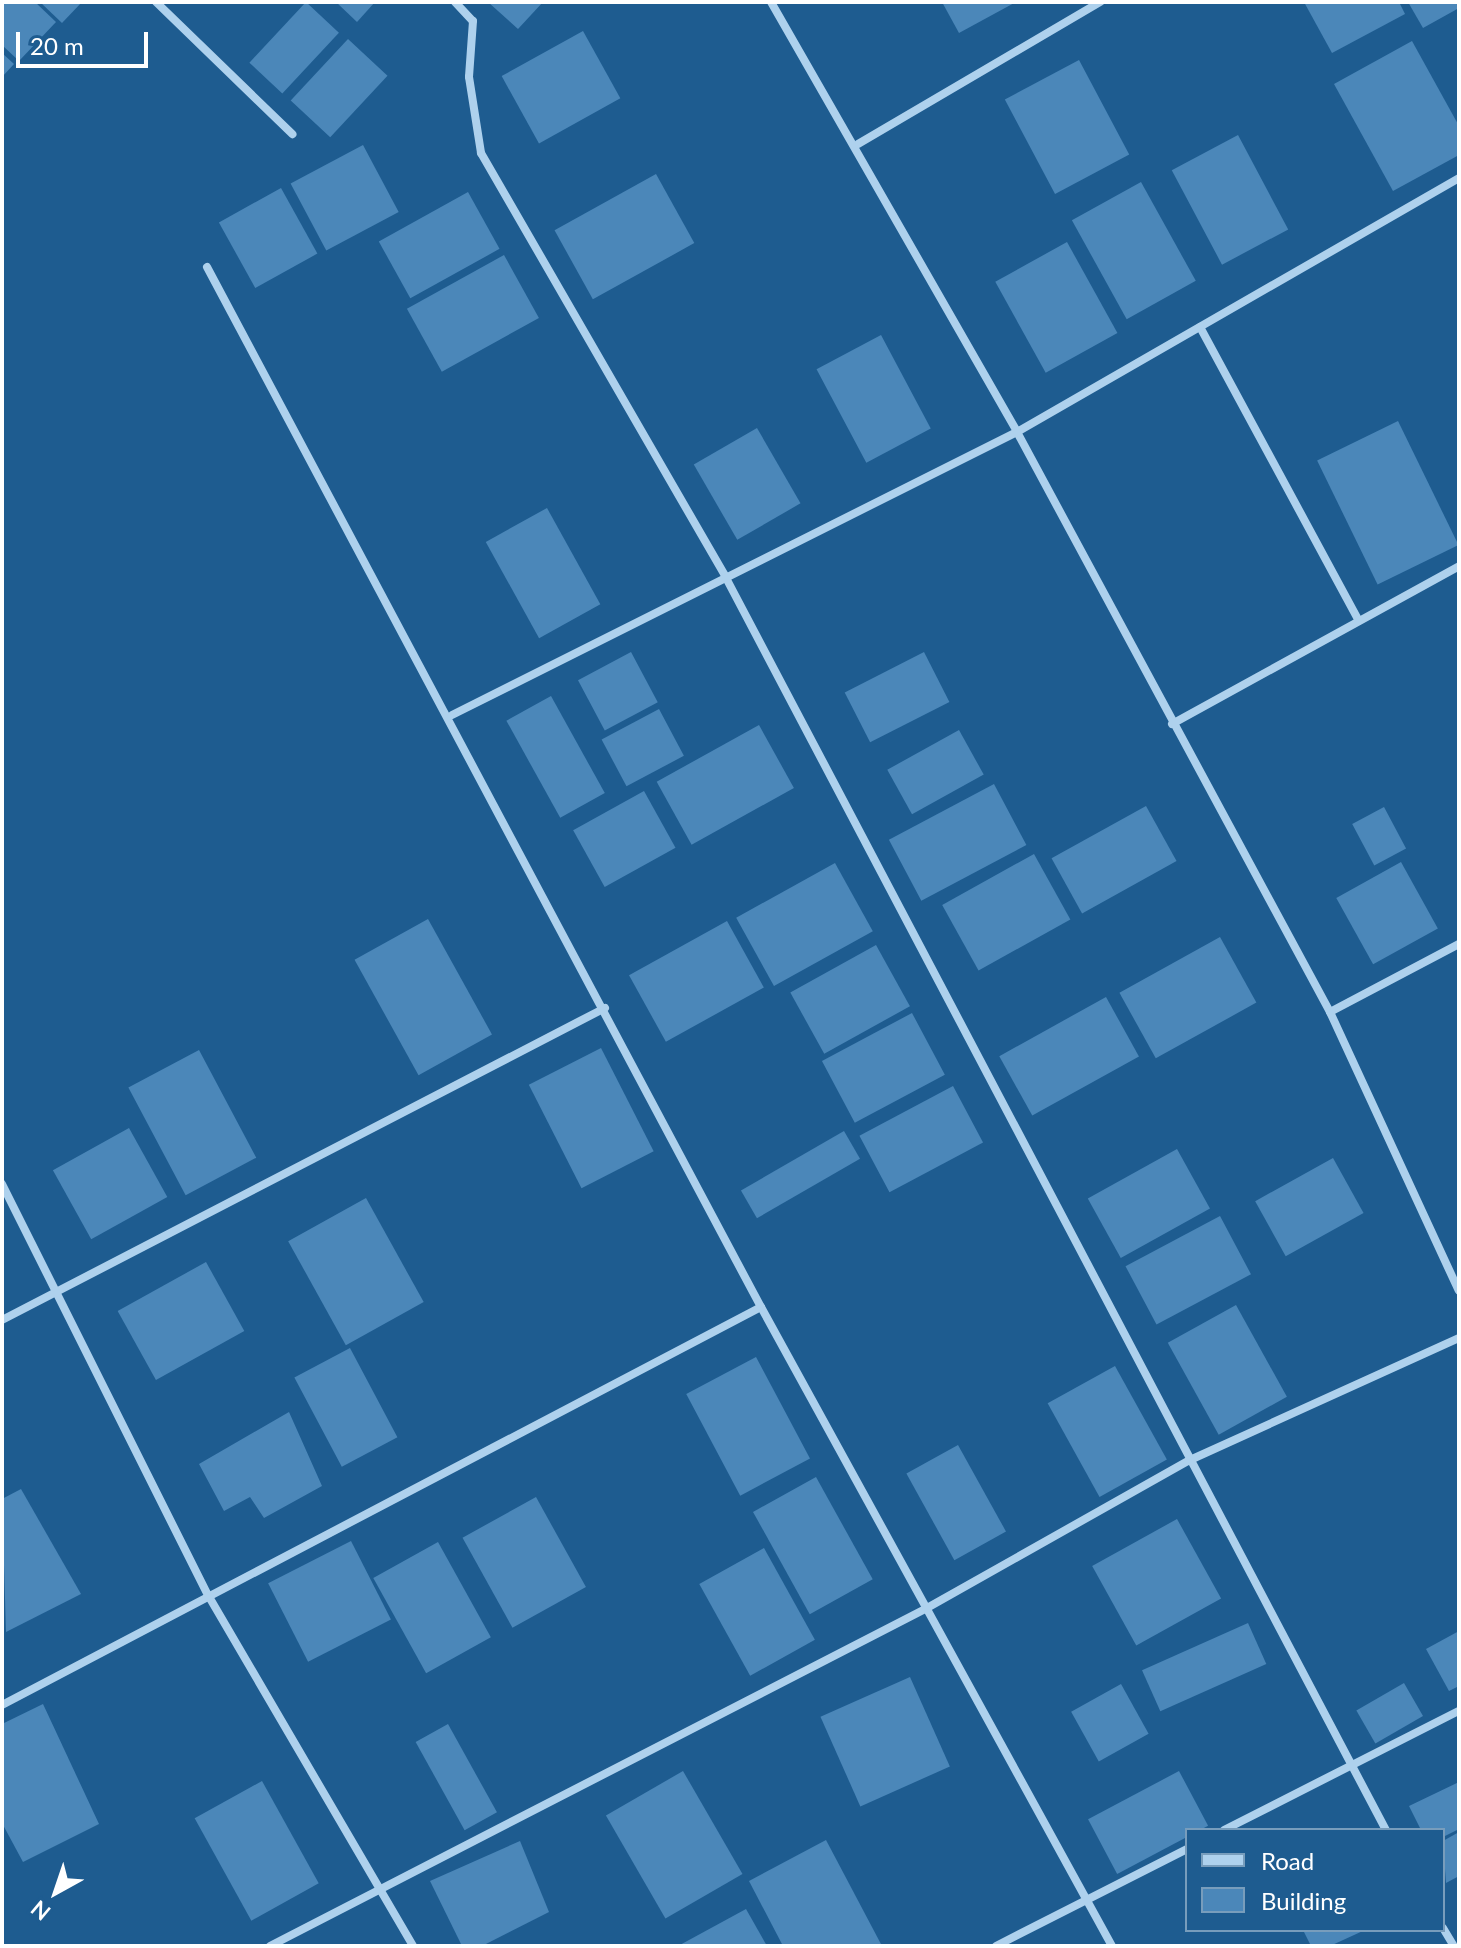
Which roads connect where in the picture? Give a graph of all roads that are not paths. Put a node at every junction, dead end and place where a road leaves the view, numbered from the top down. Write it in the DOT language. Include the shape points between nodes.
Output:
graph roads {
  1 [pos="156,2"];
  2 [pos="455,2"];
  3 [pos="771,2"];
  4 [pos="1100,2"];
  5 [pos="292,134"];
  6 [pos="858,144"];
  7 [pos="1459,178"];
  8 [pos="207,267"];
  9 [pos="1200,327"];
  10 [pos="1017,432"];
  11 [pos="1459,566"];
  12 [pos="725,576"];
  13 [pos="1359,621"];
  14 [pos="452,715"];
  15 [pos="1172,724"];
  16 [pos="1459,944"];
  17 [pos="605,1008"];
  18 [pos="1330,1012"];
  19 [pos="2,1184"];
  20 [pos="1459,1291"];
  21 [pos="52,1293"];
  22 [pos="761,1307"];
  23 [pos="2,1320"];
  24 [pos="1459,1338"];
  25 [pos="1190,1460"];
  26 [pos="208,1595"];
  27 [pos="927,1608"];
  28 [pos="2,1705"];
  29 [pos="1459,1711"];
  30 [pos="1350,1766"];
  31 [pos="1228,1828"];
  32 [pos="1385,1828"];
  33 [pos="1185,1850"];
  34 [pos="378,1888"];
  35 [pos="1087,1899"];
  36 [pos="270,1946"];
  37 [pos="413,1946"];
  38 [pos="996,1946"];
  39 [pos="1112,1946"];
  1 -- 5 [label="street"];
  2 -- 12 [label="street" via="473,21 469,77 481,153"];
  3 -- 6 [label="street"];
  4 -- 6 [label="street"];
  6 -- 10 [label="street"];
  7 -- 9 [label="street"];
  8 -- 14 [label="street"];
  9 -- 10 [label="street"];
  9 -- 13 [label="street"];
  10 -- 12 [label="street"];
  10 -- 15 [label="street"];
  11 -- 13 [label="street"];
  12 -- 14 [label="street"];
  12 -- 25 [label="street"];
  13 -- 15 [label="street"];
  14 -- 17 [label="street"];
  15 -- 18 [label="street"];
  16 -- 18 [label="street"];
  17 -- 21 [label="street"];
  17 -- 22 [label="street"];
  18 -- 20 [label="street"];
  19 -- 21 [label="street"];
  21 -- 23 [label="street"];
  21 -- 26 [label="street"];
  22 -- 26 [label="street"];
  22 -- 27 [label="street"];
  24 -- 25 [label="street"];
  25 -- 27 [label="street"];
  25 -- 30 [label="street"];
  26 -- 28 [label="street"];
  26 -- 34 [label="street"];
  27 -- 34 [label="street"];
  27 -- 35 [label="street"];
  29 -- 30 [label="street"];
  30 -- 31 [label="street"];
  30 -- 32 [label="street"];
  33 -- 35 [label="street"];
  34 -- 36 [label="street"];
  34 -- 37 [label="street"];
  35 -- 38 [label="street"];
  35 -- 39 [label="street"];
}
